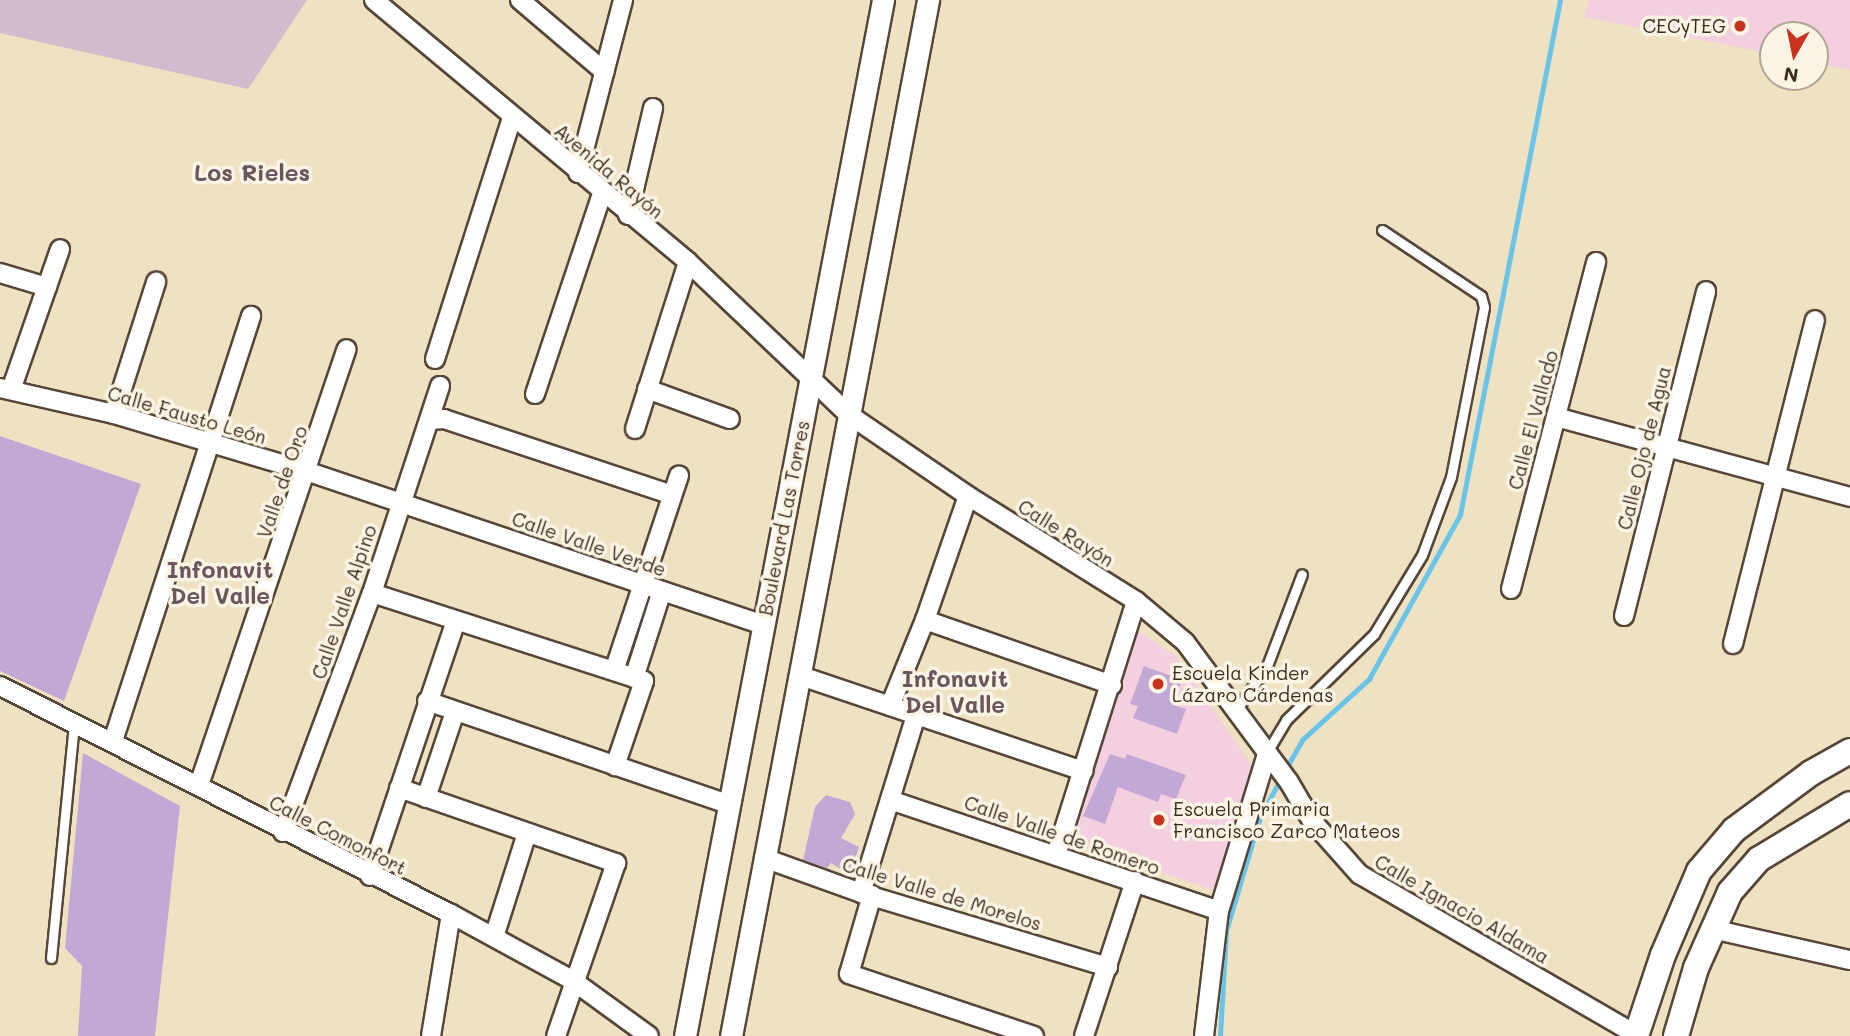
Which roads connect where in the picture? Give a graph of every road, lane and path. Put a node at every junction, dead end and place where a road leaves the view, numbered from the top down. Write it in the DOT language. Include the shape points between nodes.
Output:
graph roads {
  1 [pos="374,0"];
  2 [pos="520,0"];
  3 [pos="623,0"];
  4 [pos="883,0"];
  5 [pos="928,0"];
  6 [pos="605,72"];
  7 [pos="653,108"];
  8 [pos="512,117"];
  9 [pos="578,173"];
  10 [pos="602,194"];
  11 [pos="628,215"];
  12 [pos="1382,230"];
  13 [pos="60,249"];
  14 [pos="688,262"];
  15 [pos="1596,262"];
  16 [pos="0,273"];
  17 [pos="156,282"];
  18 [pos="47,287"];
  19 [pos="1706,291"];
  20 [pos="251,316"];
  21 [pos="1815,320"];
  22 [pos="347,349"];
  23 [pos="435,359"];
  24 [pos="811,380"];
  25 [pos="440,386"];
  26 [pos="5,389"];
  27 [pos="647,389"];
  28 [pos="535,394"];
  29 [pos="114,414"];
  30 [pos="848,414"];
  31 [pos="1556,417"];
  32 [pos="730,419"];
  33 [pos="430,420"];
  34 [pos="635,429"];
  35 [pos="213,444"];
  36 [pos="1665,448"];
  37 [pos="309,472"];
  38 [pos="679,476"];
  39 [pos="1777,478"];
  40 [pos="672,495"];
  41 [pos="968,496"];
  42 [pos="1850,496"];
  43 [pos="401,501"];
  44 [pos="1302,574"];
  45 [pos="654,588"];
  46 [pos="1511,589"];
  47 [pos="372,593"];
  48 [pos="1136,601"];
  49 [pos="1624,616"];
  50 [pos="926,620"];
  51 [pos="456,621"];
  52 [pos="764,625"];
  53 [pos="1734,644"];
  54 [pos="614,671"];
  55 [pos="801,676"];
  56 [pos="639,679"];
  57 [pos="1112,685"];
  58 [pos="0,686"];
  59 [pos="427,701"];
  60 [pos="890,706"];
  61 [pos="1237,709"];
  62 [pos="456,712"];
  63 [pos="916,715"];
  64 [pos="75,722"];
  65 [pos="113,741"];
  66 [pos="1850,751"];
  67 [pos="1271,760"];
  68 [pos="615,766"];
  69 [pos="1083,771"];
  70 [pos="199,785"];
  71 [pos="399,788"];
  72 [pos="426,798"];
  73 [pos="890,800"];
  74 [pos="1850,804"];
  75 [pos="730,805"];
  76 [pos="283,832"];
  77 [pos="527,833"];
  78 [pos="1056,855"];
  79 [pos="764,858"];
  80 [pos="370,876"];
  81 [pos="1135,881"];
  82 [pos="867,894"];
  83 [pos="1219,911"];
  84 [pos="451,914"];
  85 [pos="1712,929"];
  86 [pos="494,937"];
  87 [pos="51,958"];
  88 [pos="1850,960"];
  89 [pos="1108,967"];
  90 [pos="572,981"];
  91 [pos="431,1036"];
  92 [pos="556,1036"];
  93 [pos="649,1036"];
  94 [pos="685,1036"];
  95 [pos="731,1036"];
  96 [pos="1034,1036"];
  97 [pos="1084,1036"];
  98 [pos="1204,1036"];
  99 [pos="1637,1036"];
  100 [pos="1676,1036"];
  1 -- 8 [label="street, Avenida Rayón"];
  2 -- 6 [label="street"];
  3 -- 6 [label="street"];
  4 -- 24 [label="street, Boulevard Las Torres"];
  5 -- 30 [label="street"];
  6 -- 9 [label="street"];
  7 -- 11 [label="street"];
  8 -- 9 [label="street, Avenida Rayón"];
  8 -- 23 [label="street"];
  9 -- 10 [label="street, Avenida Rayón"];
  10 -- 11 [label="street, Avenida Rayón"];
  10 -- 28 [label="street"];
  11 -- 14 [label="street, Avenida Rayón"];
  12 -- 67 [label="lane" via="1481,296 1484,307 1451,477 1422,555 1374,634 1286,720"];
  13 -- 18 [label="street"];
  14 -- 24 [label="street, Avenida Rayón"];
  14 -- 27 [label="street"];
  15 -- 31 [label="street, Calle El Vallado"];
  16 -- 18 [label="street"];
  17 -- 29 [label="street"];
  18 -- 26 [label="street"];
  19 -- 36 [label="street, Calle Ojo de Agua"];
  20 -- 35 [label="street"];
  21 -- 39 [label="street"];
  22 -- 37 [label="street, Valle de Oro"];
  24 -- 30 [label="street, Calle Rayón"];
  24 -- 52 [label="street, Boulevard Las Torres"];
  25 -- 33 [label="street, Calle Valle Alpino"];
  26 -- 29 [label="street, Calle Fausto León"];
  27 -- 32 [label="street"];
  27 -- 34 [label="street"];
  29 -- 35 [label="street, Calle Fausto León"];
  30 -- 41 [label="street, Calle Rayón"];
  30 -- 55 [label="street"];
  31 -- 36 [label="street"];
  31 -- 46 [label="street, Calle El Vallado"];
  33 -- 40 [label="street" via="444,419"];
  33 -- 43 [label="street, Calle Valle Alpino"];
  35 -- 37 [label="street, Calle Fausto León"];
  35 -- 65 [label="street"];
  36 -- 39 [label="street"];
  36 -- 49 [label="street, Calle Ojo de Agua"];
  37 -- 43 [label="street, Calle Fausto León"];
  37 -- 70 [label="street, Valle de Oro"];
  38 -- 40 [label="street"];
  39 -- 42 [label="street"];
  39 -- 53 [label="street"];
  40 -- 45 [label="street"];
  41 -- 48 [label="street, Calle Rayón"];
  41 -- 50 [label="street"];
  43 -- 45 [label="street, Calle Valle Verde"];
  43 -- 47 [label="street, Calle Valle Alpino"];
  44 -- 61 [label="lane" via="1267,666"];
  45 -- 52 [label="street, Calle Valle Verde"];
  45 -- 54 [label="street"];
  45 -- 56 [label="street"];
  47 -- 51 [label="street"];
  47 -- 76 [label="street, Calle Valle Alpino"];
  48 -- 57 [label="street"];
  48 -- 61 [label="street, Calle Rayón" via="1185,642"];
  50 -- 57 [label="street"];
  50 -- 60 [label="street"];
  51 -- 54 [label="street"];
  51 -- 59 [label="street"];
  52 -- 75 [label="street, Boulevard Las Torres"];
  54 -- 56 [label="street"];
  55 -- 60 [label="street"];
  55 -- 79 [label="street"];
  56 -- 68 [label="street"];
  57 -- 69 [label="street"];
  58 -- 64 [label="street, Calle Comonfort"];
  59 -- 62 [label="street"];
  59 -- 71 [label="street"];
  60 -- 63 [label="street"];
  61 -- 67 [label="street, Calle Rayón"];
  62 -- 68 [label="street"];
  62 -- 72 [label="street"];
  63 -- 69 [label="street"];
  63 -- 73 [label="street"];
  64 -- 65 [label="street, Calle Comonfort"];
  64 -- 87 [label="lane"];
  65 -- 70 [label="street, Calle Comonfort"];
  66 -- 99 [label="main road" via="1811,773 1734,830 1699,872 1663,955"];
  67 -- 83 [label="street"];
  67 -- 99 [label="street, Calle Ignacio Aldama" via="1312,821 1360,874"];
  68 -- 75 [label="street"];
  69 -- 78 [label="street"];
  70 -- 76 [label="street, Calle Comonfort"];
  71 -- 72 [label="street"];
  71 -- 80 [label="street"];
  72 -- 77 [label="street"];
  73 -- 78 [label="street, Calle Valle de Romero"];
  73 -- 82 [label="street"];
  74 -- 85 [label="main road" via="1759,859 1730,892"];
  75 -- 94 [label="street, Boulevard Las Torres"];
  76 -- 80 [label="street, Calle Comonfort"];
  77 -- 86 [label="street"];
  77 -- 90 [label="street" via="616,863"];
  78 -- 81 [label="street, Calle Valle de Romero"];
  79 -- 82 [label="street, Calle Valle de Morelos"];
  79 -- 95 [label="street"];
  80 -- 84 [label="street, Calle Comonfort"];
  81 -- 83 [label="street, Calle Valle de Romero"];
  81 -- 89 [label="street"];
  82 -- 89 [label="street, Calle Valle de Morelos"];
  82 -- 96 [label="street" via="849,974"];
  83 -- 98 [label="street"];
  84 -- 86 [label="street, Calle Comonfort"];
  84 -- 91 [label="street"];
  85 -- 88 [label="street"];
  85 -- 100 [label="main road"];
  86 -- 90 [label="street, Calle Comonfort"];
  89 -- 97 [label="street"];
  90 -- 92 [label="street"];
  90 -- 93 [label="street, Calle Comonfort"];
}
